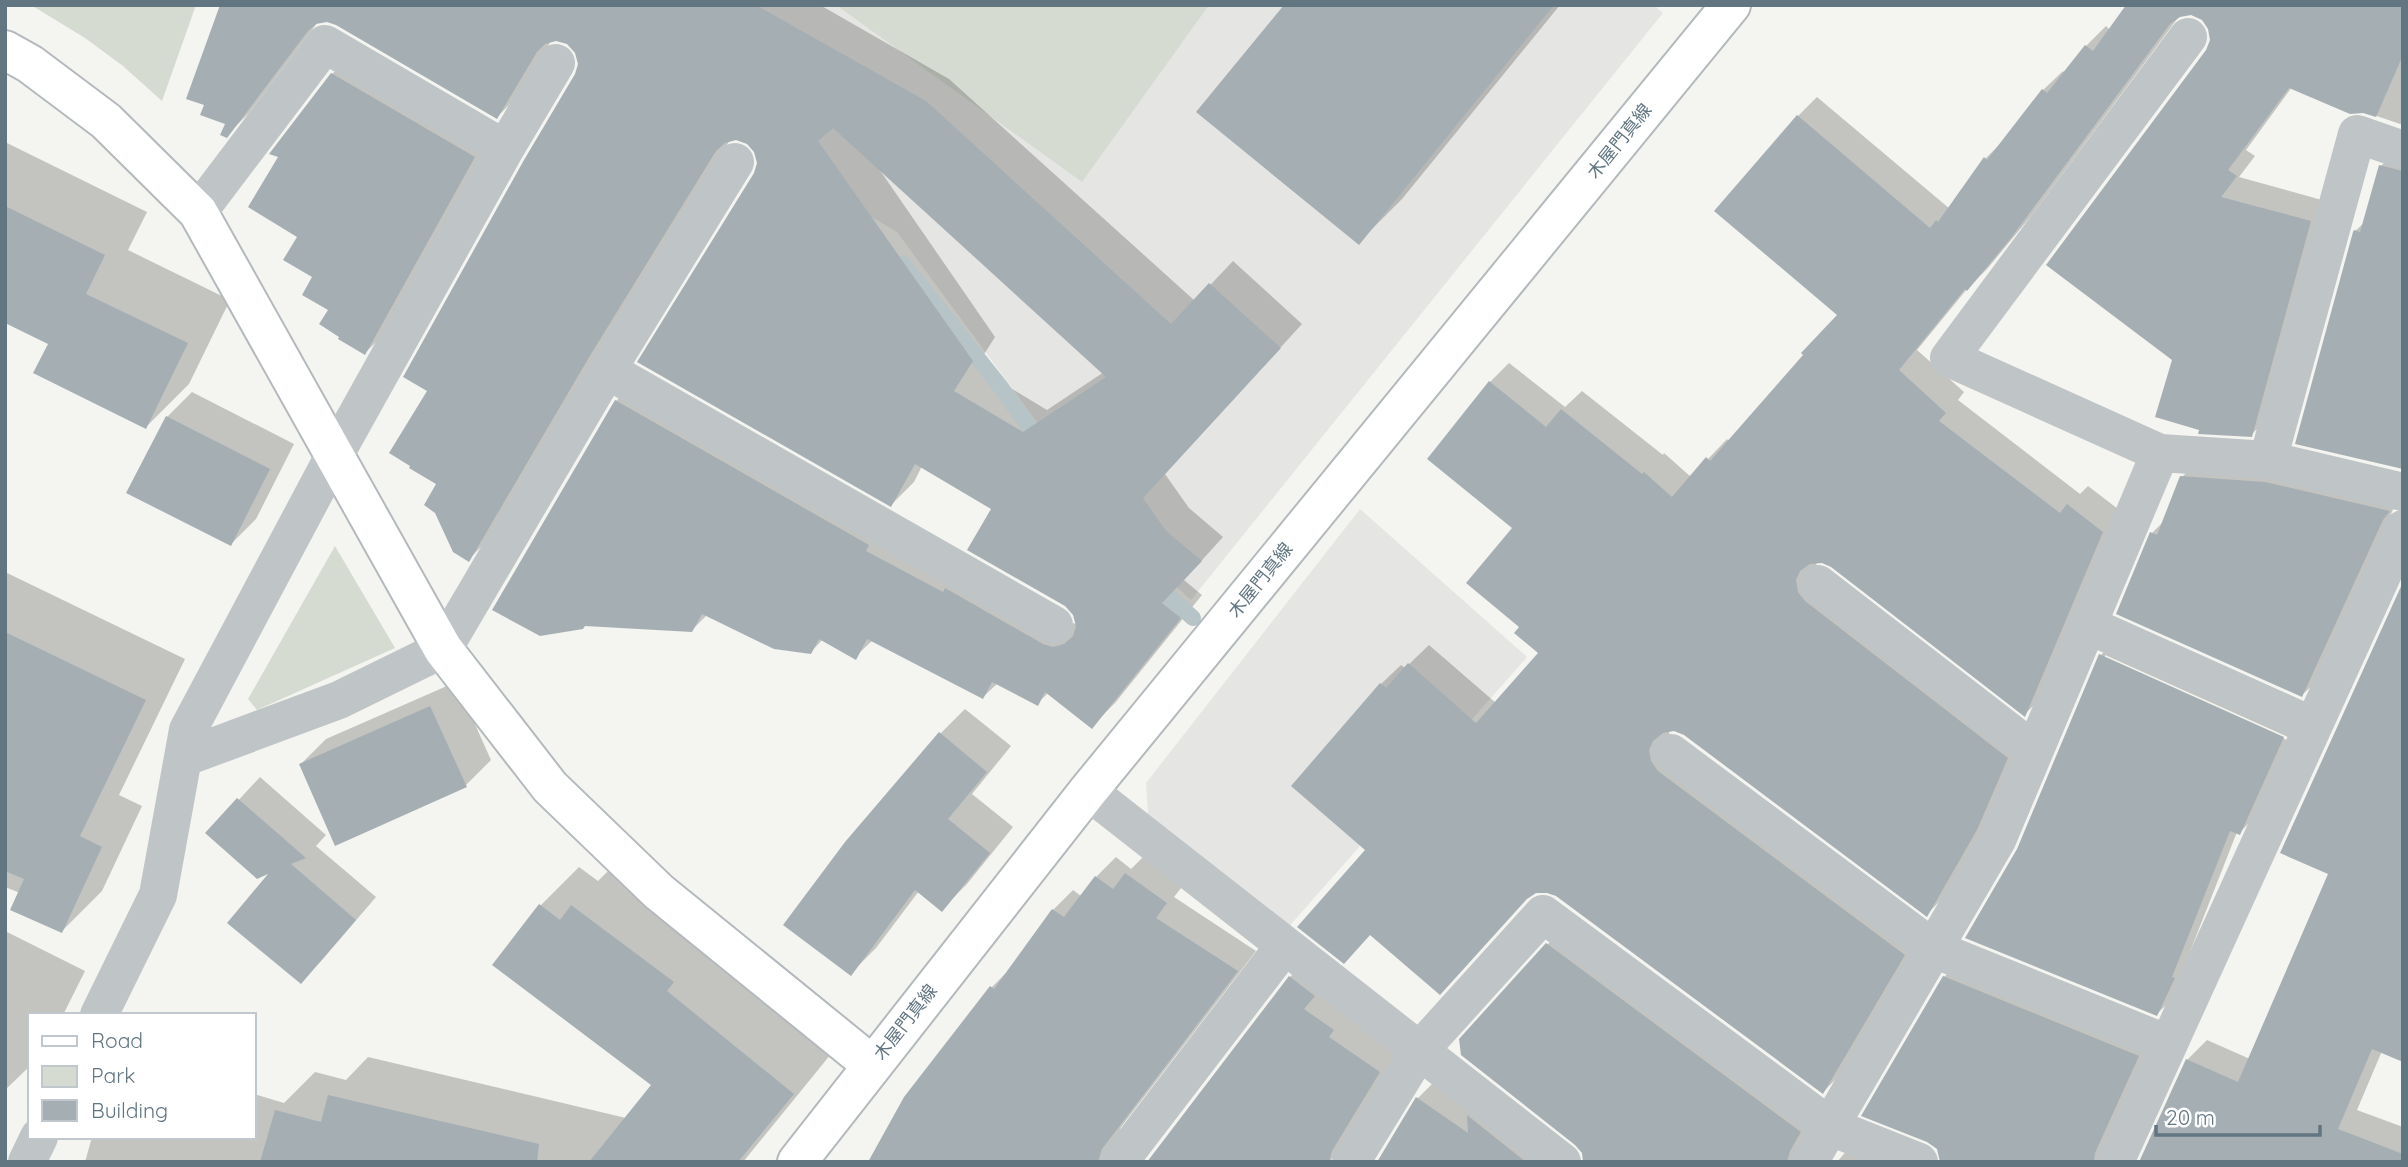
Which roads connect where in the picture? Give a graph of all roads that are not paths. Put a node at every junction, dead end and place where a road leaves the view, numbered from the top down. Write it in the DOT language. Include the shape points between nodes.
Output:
graph roads {
  1 [pos="1731,5"];
  2 [pos="2188,37"];
  3 [pos="5,50"];
  4 [pos="556,63"];
  5 [pos="505,149"];
  6 [pos="2403,150"];
  7 [pos="735,162"];
  8 [pos="198,212"];
  9 [pos="607,370"];
  10 [pos="2160,453"];
  11 [pos="334,456"];
  12 [pos="2268,460"];
  13 [pos="2403,492"];
  14 [pos="2403,529"];
  15 [pos="1818,584"];
  16 [pos="1054,625"];
  17 [pos="2088,625"];
  18 [pos="443,649"];
  19 [pos="2313,726"];
  20 [pos="2034,751"];
  21 [pos="1671,752"];
  22 [pos="183,758"];
  23 [pos="1088,791"];
  24 [pos="1284,945"];
  25 [pos="1934,949"];
  26 [pos="100,1013"];
  27 [pos="2168,1044"];
  28 [pos="1419,1051"];
  29 [pos="872,1065"];
  30 [pos="1831,1127"];
  31 [pos="38,1139"];
  32 [pos="2128,1158"];
  33 [pos="27,1162"];
  34 [pos="797,1162"];
  35 [pos="1119,1162"];
  36 [pos="1351,1162"];
  37 [pos="1562,1162"];
  38 [pos="1809,1162"];
  39 [pos="1919,1162"];
  1 -- 23 [label="main road, 木屋門真線"];
  2 -- 10 [label="street" via="1949,358"];
  3 -- 8 [label="main road" via="106,121"];
  4 -- 5 [label="street"];
  5 -- 8 [label="street" via="325,44"];
  5 -- 11 [label="street"];
  6 -- 12 [label="street" via="2357,135"];
  7 -- 9 [label="street"];
  8 -- 11 [label="main road"];
  9 -- 16 [label="street"];
  9 -- 18 [label="street"];
  10 -- 12 [label="street"];
  10 -- 17 [label="street"];
  11 -- 18 [label="main road"];
  11 -- 22 [label="street" via="188,730"];
  12 -- 13 [label="street"];
  14 -- 19 [label="street"];
  15 -- 20 [label="street"];
  17 -- 19 [label="street"];
  17 -- 20 [label="street"];
  18 -- 22 [label="street" via="339,700"];
  18 -- 29 [label="main road" via="550,787 659,892"];
  19 -- 27 [label="street"];
  20 -- 25 [label="street" via="1997,840"];
  21 -- 25 [label="street"];
  22 -- 26 [label="street" via="158,895"];
  23 -- 24 [label="street"];
  23 -- 29 [label="main road, 木屋門真線"];
  24 -- 28 [label="street"];
  24 -- 35 [label="street"];
  25 -- 27 [label="street"];
  25 -- 30 [label="street"];
  27 -- 32 [label="street"];
  28 -- 30 [label="street" via="1544,914"];
  28 -- 36 [label="street"];
  28 -- 37 [label="street"];
  29 -- 34 [label="main road, 木屋門真線"];
  30 -- 38 [label="street"];
  30 -- 39 [label="street"];
  31 -- 33 [label="street"];
}
